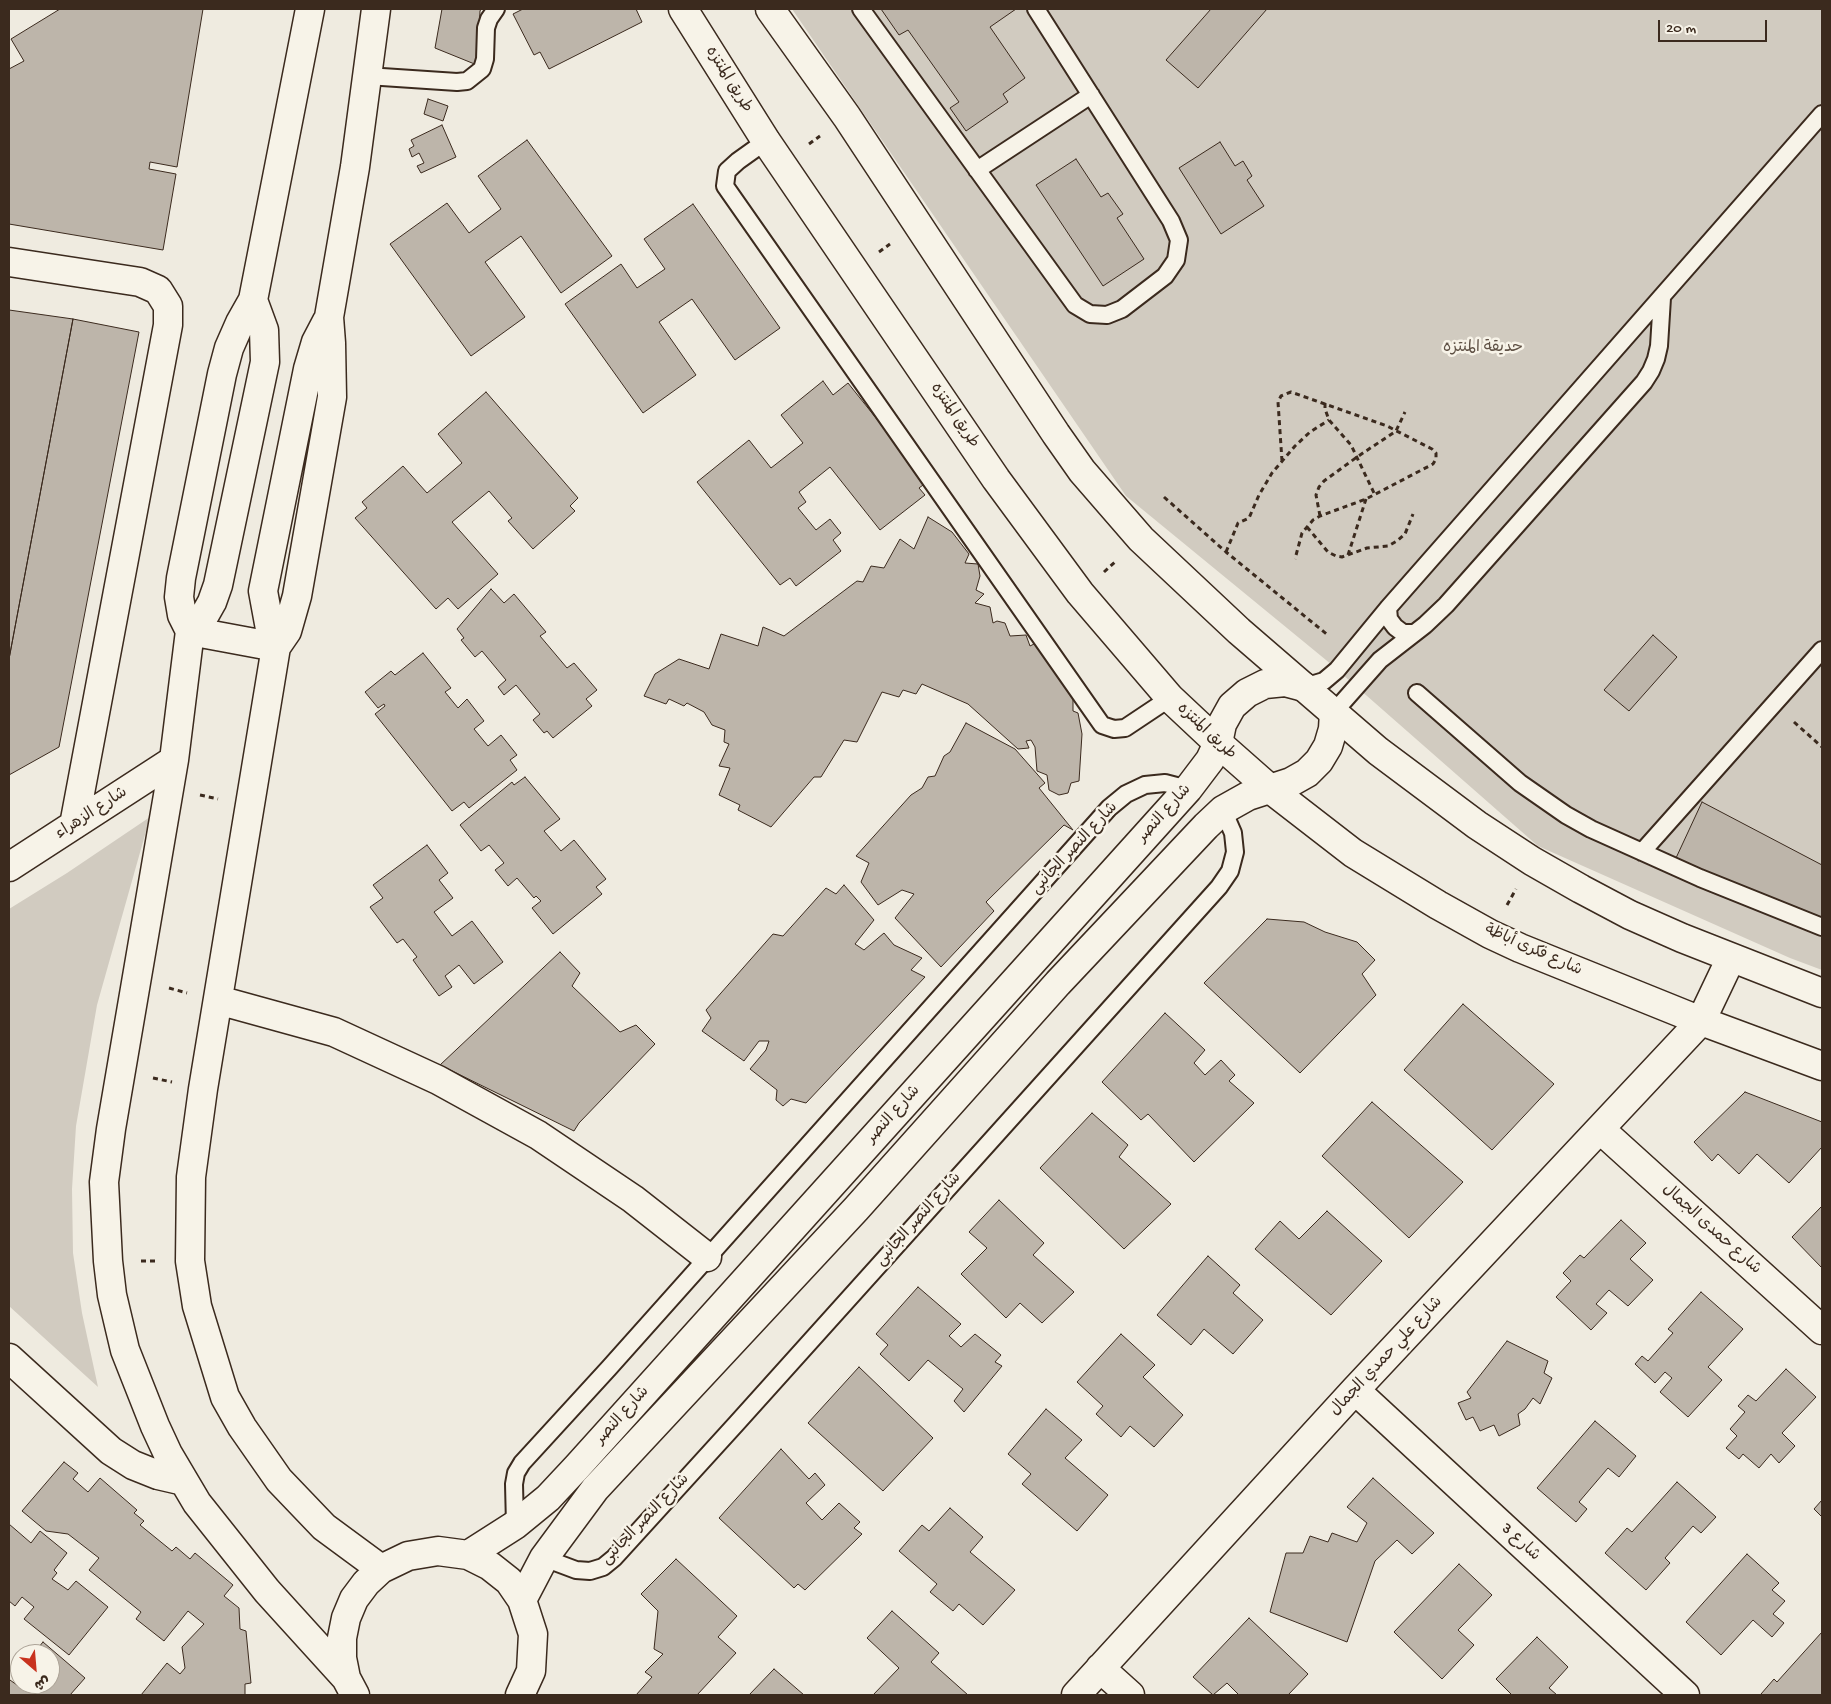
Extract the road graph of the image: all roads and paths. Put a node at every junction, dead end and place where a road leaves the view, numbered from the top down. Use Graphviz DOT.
graph roads {
  1 [pos="310,9"];
  2 [pos="376,9"];
  3 [pos="496,9"];
  4 [pos="683,9"];
  5 [pos="770,9"];
  6 [pos="861,9"];
  7 [pos="1036,9"];
  8 [pos="367,76"];
  9 [pos="1091,95"];
  10 [pos="1822,114"];
  11 [pos="847,117"];
  12 [pos="766,141"];
  13 [pos="782,163"];
  14 [pos="977,170"];
  15 [pos="918,225"];
  16 [pos="9,262"];
  17 [pos="854,269"];
  18 [pos="1662,298"];
  19 [pos="253,300"];
  20 [pos="1325,403"];
  21 [pos="1405,412"];
  22 [pos="1329,420"];
  23 [pos="1396,431"];
  24 [pos="1357,457"];
  25 [pos="1282,461"];
  26 [pos="1375,495"];
  27 [pos="1164,497"];
  28 [pos="1366,499"];
  29 [pos="1413,514"];
  30 [pos="1320,516"];
  31 [pos="1307,527"];
  32 [pos="1141,539"];
  33 [pos="1226,552"];
  34 [pos="1348,556"];
  35 [pos="1296,558"];
  36 [pos="1080,593"];
  37 [pos="1388,608"];
  38 [pos="190,631"];
  39 [pos="1414,633"];
  40 [pos="276,647"];
  41 [pos="1822,650"];
  42 [pos="1351,653"];
  43 [pos="1304,687"];
  44 [pos="1418,693"];
  45 [pos="1170,698"];
  46 [pos="1773,704"];
  47 [pos="1334,712"];
  48 [pos="1218,743"];
  49 [pos="1822,747"];
  50 [pos="174,760"];
  51 [pos="1269,788"];
  52 [pos="170,789"];
  53 [pos="1188,789"];
  54 [pos="251,806"];
  55 [pos="1223,810"];
  56 [pos="74,825"];
  57 [pos="1642,852"];
  58 [pos="1532,861"];
  59 [pos="9,867"];
  60 [pos="1822,927"];
  61 [pos="1490,934"];
  62 [pos="1731,958"];
  63 [pos="137,980"];
  64 [pos="1822,993"];
  65 [pos="218,1000"];
  66 [pos="1701,1021"];
  67 [pos="1822,1066"];
  68 [pos="121,1071"];
  69 [pos="203,1089"];
  70 [pos="1601,1130"];
  71 [pos="707,1257"];
  72 [pos="108,1261"];
  73 [pos="190,1262"];
  74 [pos="1822,1330"];
  75 [pos="9,1358"];
  76 [pos="1355,1390"];
  77 [pos="184,1481"];
  78 [pos="515,1525"];
  79 [pos="468,1556"];
  80 [pos="544,1558"];
  81 [pos="381,1570"];
  82 [pos="522,1600"];
  83 [pos="1100,1668"];
  84 [pos="351,1687"];
  85 [pos="520,1695"];
  86 [pos="1076,1695"];
  87 [pos="1130,1695"];
  88 [pos="1685,1695"];
  1 -- 19 [label="street"];
  2 -- 8 [label="street"];
  3 -- 8 [label="lane"];
  4 -- 12 [label="street, طريق المنتزه"];
  5 -- 11 [label="street"];
  6 -- 14 [label="lane"];
  7 -- 9 [label="lane"];
  8 -- 40 [label="street"];
  9 -- 14 [label="lane"];
  9 -- 14 [label="lane"];
  10 -- 18 [label="lane"];
  11 -- 13 [label="path"];
  11 -- 15 [label="street"];
  12 -- 13 [label="street, طريق المنتزه"];
  12 -- 45 [label="lane"];
  13 -- 17 [label="street, طريق المنتزه"];
  15 -- 17 [label="path"];
  15 -- 32 [label="street"];
  16 -- 56 [label="street"];
  17 -- 36 [label="street, طريق المنتزه"];
  18 -- 37 [label="lane"];
  18 -- 39 [label="lane"];
  19 -- 38 [label="street"];
  19 -- 38 [label="street"];
  20 -- 22 [label="path"];
  20 -- 23 [label="path"];
  20 -- 25 [label="path"];
  21 -- 23 [label="path"];
  22 -- 24 [label="path"];
  22 -- 25 [label="path"];
  23 -- 24 [label="path"];
  23 -- 26 [label="path"];
  24 -- 26 [label="path"];
  24 -- 30 [label="path"];
  25 -- 33 [label="path"];
  26 -- 28 [label="path"];
  27 -- 33 [label="path"];
  28 -- 30 [label="path"];
  28 -- 34 [label="path"];
  29 -- 34 [label="path"];
  30 -- 31 [label="path"];
  31 -- 34 [label="path"];
  31 -- 35 [label="path"];
  32 -- 36 [label="path"];
  32 -- 43 [label="street"];
  33 -- 42 [label="path"];
  36 -- 45 [label="street, طريق المنتزه"];
  37 -- 39 [label="lane"];
  37 -- 42 [label="lane"];
  38 -- 40 [label="street"];
  38 -- 50 [label="street"];
  39 -- 47 [label="lane"];
  40 -- 54 [label="street"];
  41 -- 46 [label="lane"];
  42 -- 43 [label="lane"];
  43 -- 47 [label="street"];
  43 -- 48 [label="street, شارع النصر"];
  44 -- 57 [label="lane"];
  45 -- 48 [label="street, طريق المنتزه"];
  46 -- 49 [label="path"];
  46 -- 57 [label="lane"];
  47 -- 51 [label="street, شارع النصر"];
  47 -- 58 [label="street"];
  48 -- 51 [label="street, طريق المنتزه"];
  48 -- 53 [label="street, شارع النصر"];
  50 -- 52 [label="street"];
  50 -- 56 [label="street, شارع الزهراء"];
  51 -- 55 [label="street, شارع النصر"];
  51 -- 61 [label="street, شارع فكرى أباظة"];
  52 -- 54 [label="path"];
  52 -- 63 [label="street"];
  53 -- 71 [label="lane, شارع النصر الجانبى"];
  53 -- 78 [label="street, شارع النصر"];
  54 -- 65 [label="street"];
  55 -- 80 [label="street, شارع النصر"];
  55 -- 80 [label="lane, شارع النصر الجانبى"];
  56 -- 59 [label="street, شارع الزهراء"];
  57 -- 60 [label="lane"];
  58 -- 61 [label="path"];
  58 -- 62 [label="street"];
  61 -- 66 [label="street, شارع فكرى أباظة"];
  62 -- 64 [label="street"];
  62 -- 66 [label="street, شارع علي حمدي الجمال"];
  63 -- 65 [label="path"];
  63 -- 68 [label="street"];
  65 -- 69 [label="street"];
  65 -- 71 [label="street"];
  66 -- 67 [label="street, شارع فكرى أباظة"];
  66 -- 70 [label="street, شارع علي حمدي الجمال"];
  68 -- 69 [label="path"];
  68 -- 72 [label="street"];
  69 -- 73 [label="street"];
  70 -- 74 [label="street, شارع حمدى الجمال"];
  70 -- 76 [label="street, شارع علي حمدي الجمال"];
  71 -- 78 [label="lane, شارع النصر الجانبى"];
  72 -- 73 [label="path"];
  72 -- 77 [label="street"];
  73 -- 81 [label="street"];
  75 -- 77 [label="street"];
  76 -- 83 [label="street, شارع علي حمدي الجمال"];
  76 -- 88 [label="street, شارع 3"];
  77 -- 84 [label="street"];
  78 -- 79 [label="street, شارع النصر"];
  79 -- 81 [label="street"];
  79 -- 82 [label="street"];
  80 -- 82 [label="street, شارع النصر"];
  81 -- 84 [label="street"];
  82 -- 85 [label="street"];
  83 -- 86 [label="street, شارع علي حمدي الجمال"];
  83 -- 87 [label="street"];
}
